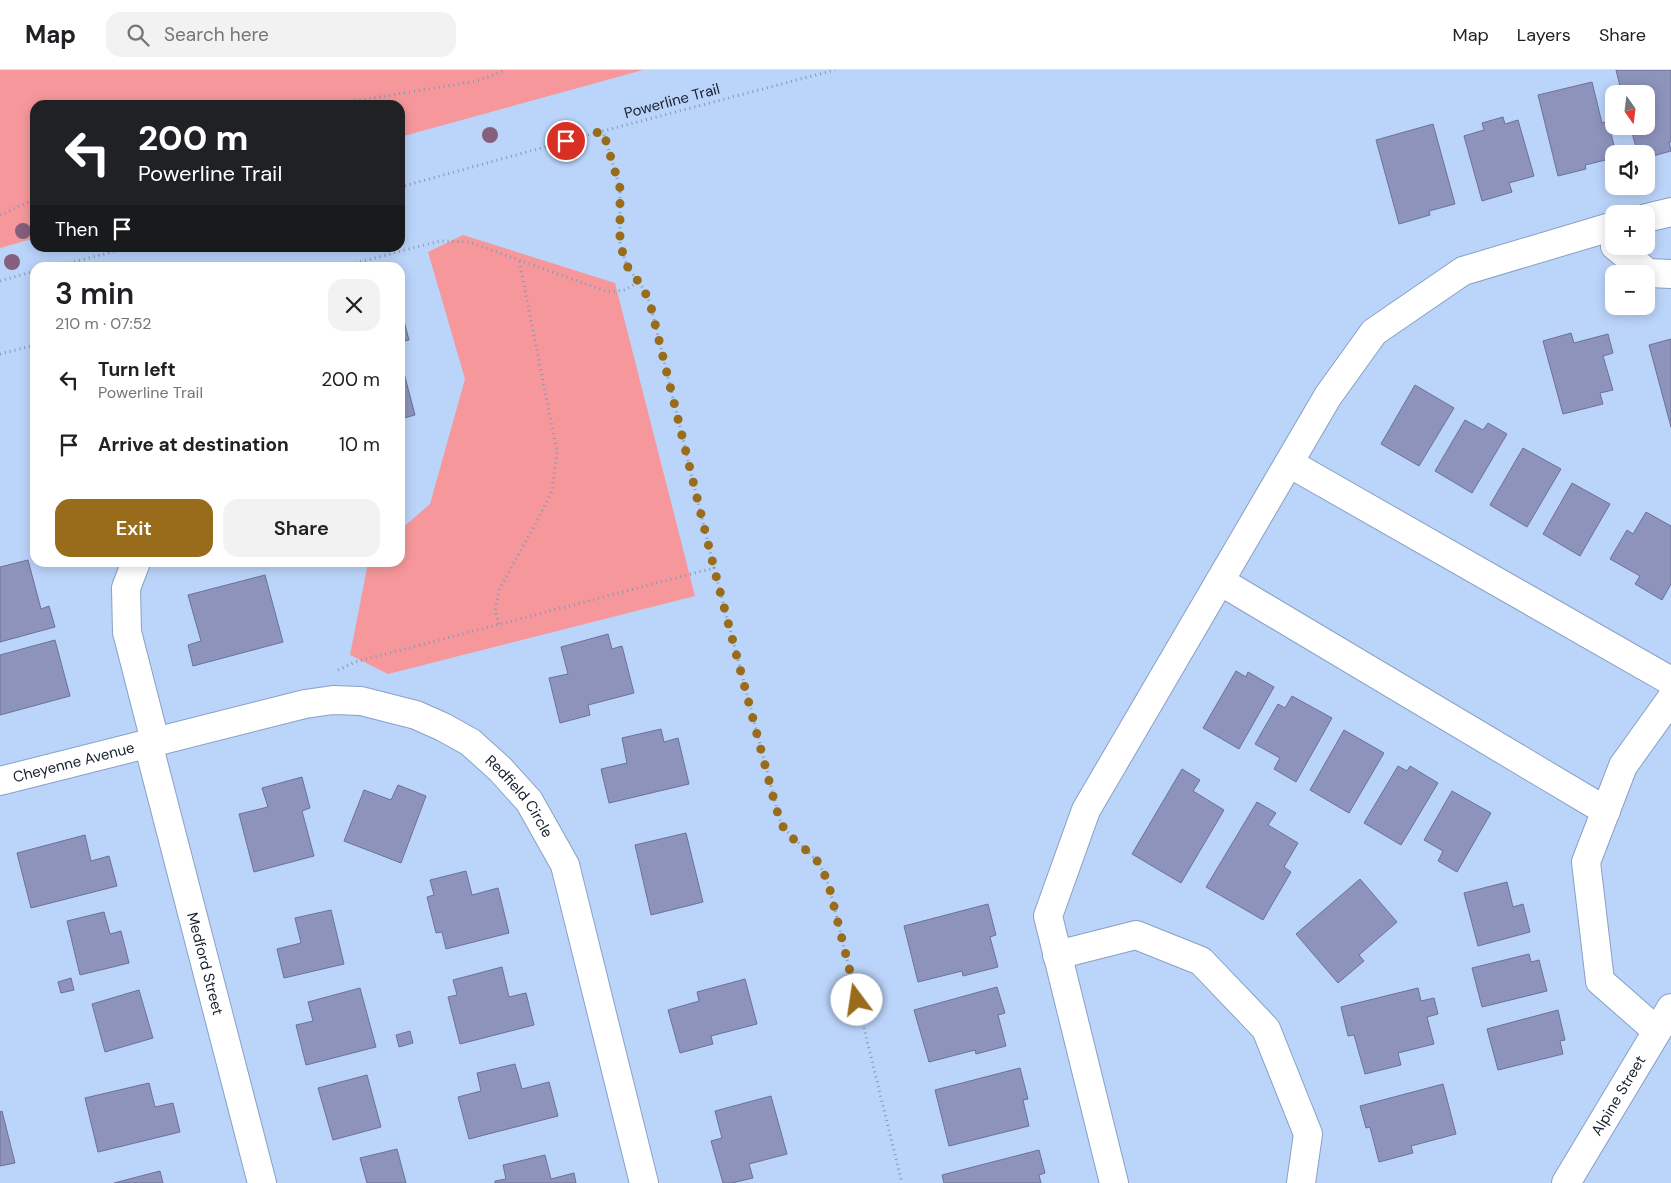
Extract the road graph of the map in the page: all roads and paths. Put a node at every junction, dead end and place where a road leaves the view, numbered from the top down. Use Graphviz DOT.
graph roads {
  1 [pos="506,70"];
  2 [pos="835,70"];
  3 [pos="361,100"];
  4 [pos="603,131"];
  5 [pos="405,186"];
  6 [pos="30,201"];
  7 [pos="1671,212"];
  8 [pos="0,215"];
  9 [pos="1655,216"];
  10 [pos="1605,238"];
  11 [pos="405,250"];
  12 [pos="112,252"];
  13 [pos="398,252"];
  14 [pos="1628,255"];
  15 [pos="519,260"];
  16 [pos="73,262"];
  17 [pos="359,262"];
  18 [pos="30,273"];
  19 [pos="1671,274"];
  20 [pos="0,280"];
  21 [pos="638,282"];
  22 [pos="30,346"];
  23 [pos="0,354"];
  24 [pos="1289,463"];
  25 [pos="134,567"];
  26 [pos="714,568"];
  27 [pos="1220,581"];
  28 [pos="499,624"];
  29 [pos="1671,682"];
  30 [pos="1671,699"];
  31 [pos="305,704"];
  32 [pos="151,742"];
  33 [pos="0,781"];
  34 [pos="1606,811"];
  35 [pos="1057,955"];
  36 [pos="1667,1015"];
  37 [pos="262,1183"];
  38 [pos="644,1183"];
  39 [pos="902,1183"];
  40 [pos="1114,1183"];
  41 [pos="1301,1183"];
  42 [pos="1566,1183"];
  1 -- 3 [label="path"];
  2 -- 4 [label="path, Powerline Trail"];
  4 -- 5 [label="path, Powerline Trail"];
  4 -- 21 [label="path"];
  6 -- 8 [label="path"];
  7 -- 9 [label="street"];
  10 -- 24 [label="street"];
  11 -- 15 [label="path"];
  12 -- 16 [label="path"];
  13 -- 17 [label="path"];
  14 -- 19 [label="street"];
  15 -- 21 [label="path"];
  15 -- 28 [label="path"];
  18 -- 20 [label="path"];
  21 -- 26 [label="path"];
  22 -- 23 [label="path"];
  24 -- 27 [label="street"];
  24 -- 29 [label="street"];
  25 -- 32 [label="street, Medford Street"];
  26 -- 28 [label="path"];
  26 -- 39 [label="path"];
  27 -- 34 [label="street"];
  27 -- 35 [label="street"];
  28 -- 31 [label="path"];
  30 -- 34 [label="street"];
  31 -- 32 [label="street, Redfield Circle"];
  31 -- 38 [label="street, Redfield Circle"];
  32 -- 33 [label="street, Cheyenne Avenue"];
  32 -- 37 [label="street, Medford Street"];
  34 -- 36 [label="street"];
  35 -- 40 [label="street"];
  35 -- 41 [label="street"];
  36 -- 42 [label="street, Alpine Street"];
}
